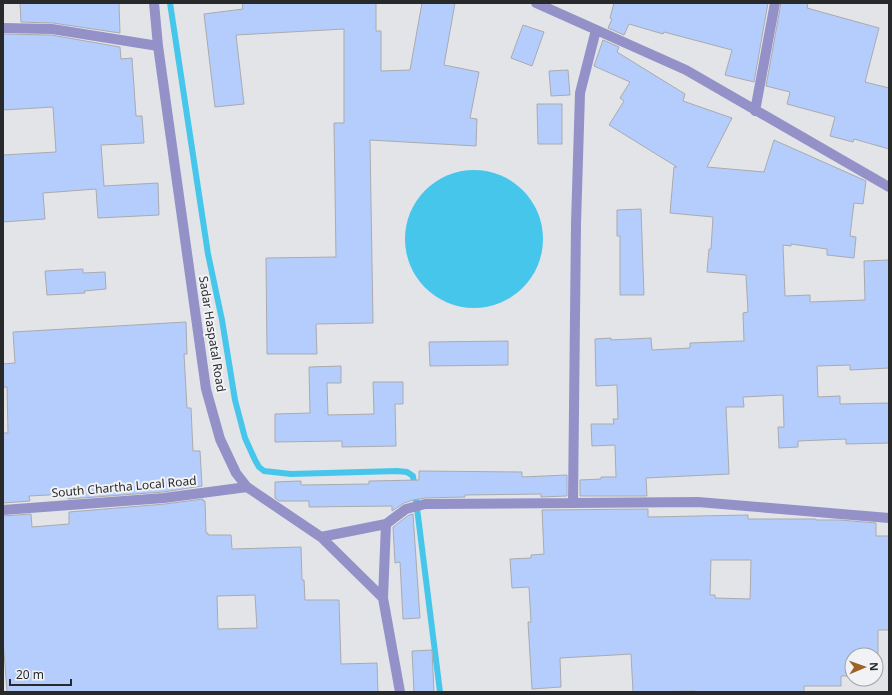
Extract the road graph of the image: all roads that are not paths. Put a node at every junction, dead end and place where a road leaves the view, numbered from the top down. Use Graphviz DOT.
graph roads {
  1 [pos="154,3"];
  2 [pos="536,3"];
  3 [pos="775,3"];
  4 [pos="3,28"];
  5 [pos="596,30"];
  6 [pos="158,46"];
  7 [pos="755,111"];
  8 [pos="889,187"];
  9 [pos="247,487"];
  10 [pos="573,503"];
  11 [pos="3,510"];
  12 [pos="889,518"];
  13 [pos="386,524"];
  14 [pos="321,537"];
  15 [pos="383,598"];
  16 [pos="400,692"];
  1 -- 6 [label="street, Sadar Haspatal Road"];
  2 -- 5 [label="street"];
  3 -- 7 [label="street"];
  4 -- 6 [label="street"];
  5 -- 7 [label="street"];
  5 -- 10 [label="street"];
  6 -- 9 [label="street, Sadar Haspatal Road"];
  7 -- 8 [label="street"];
  9 -- 11 [label="street, South Chartha Local Road"];
  9 -- 14 [label="street, Sadar Haspatal Road"];
  10 -- 12 [label="street"];
  10 -- 13 [label="street"];
  13 -- 14 [label="street"];
  13 -- 15 [label="street"];
  14 -- 15 [label="street, Sadar Haspatal Road"];
  15 -- 16 [label="street"];
}
